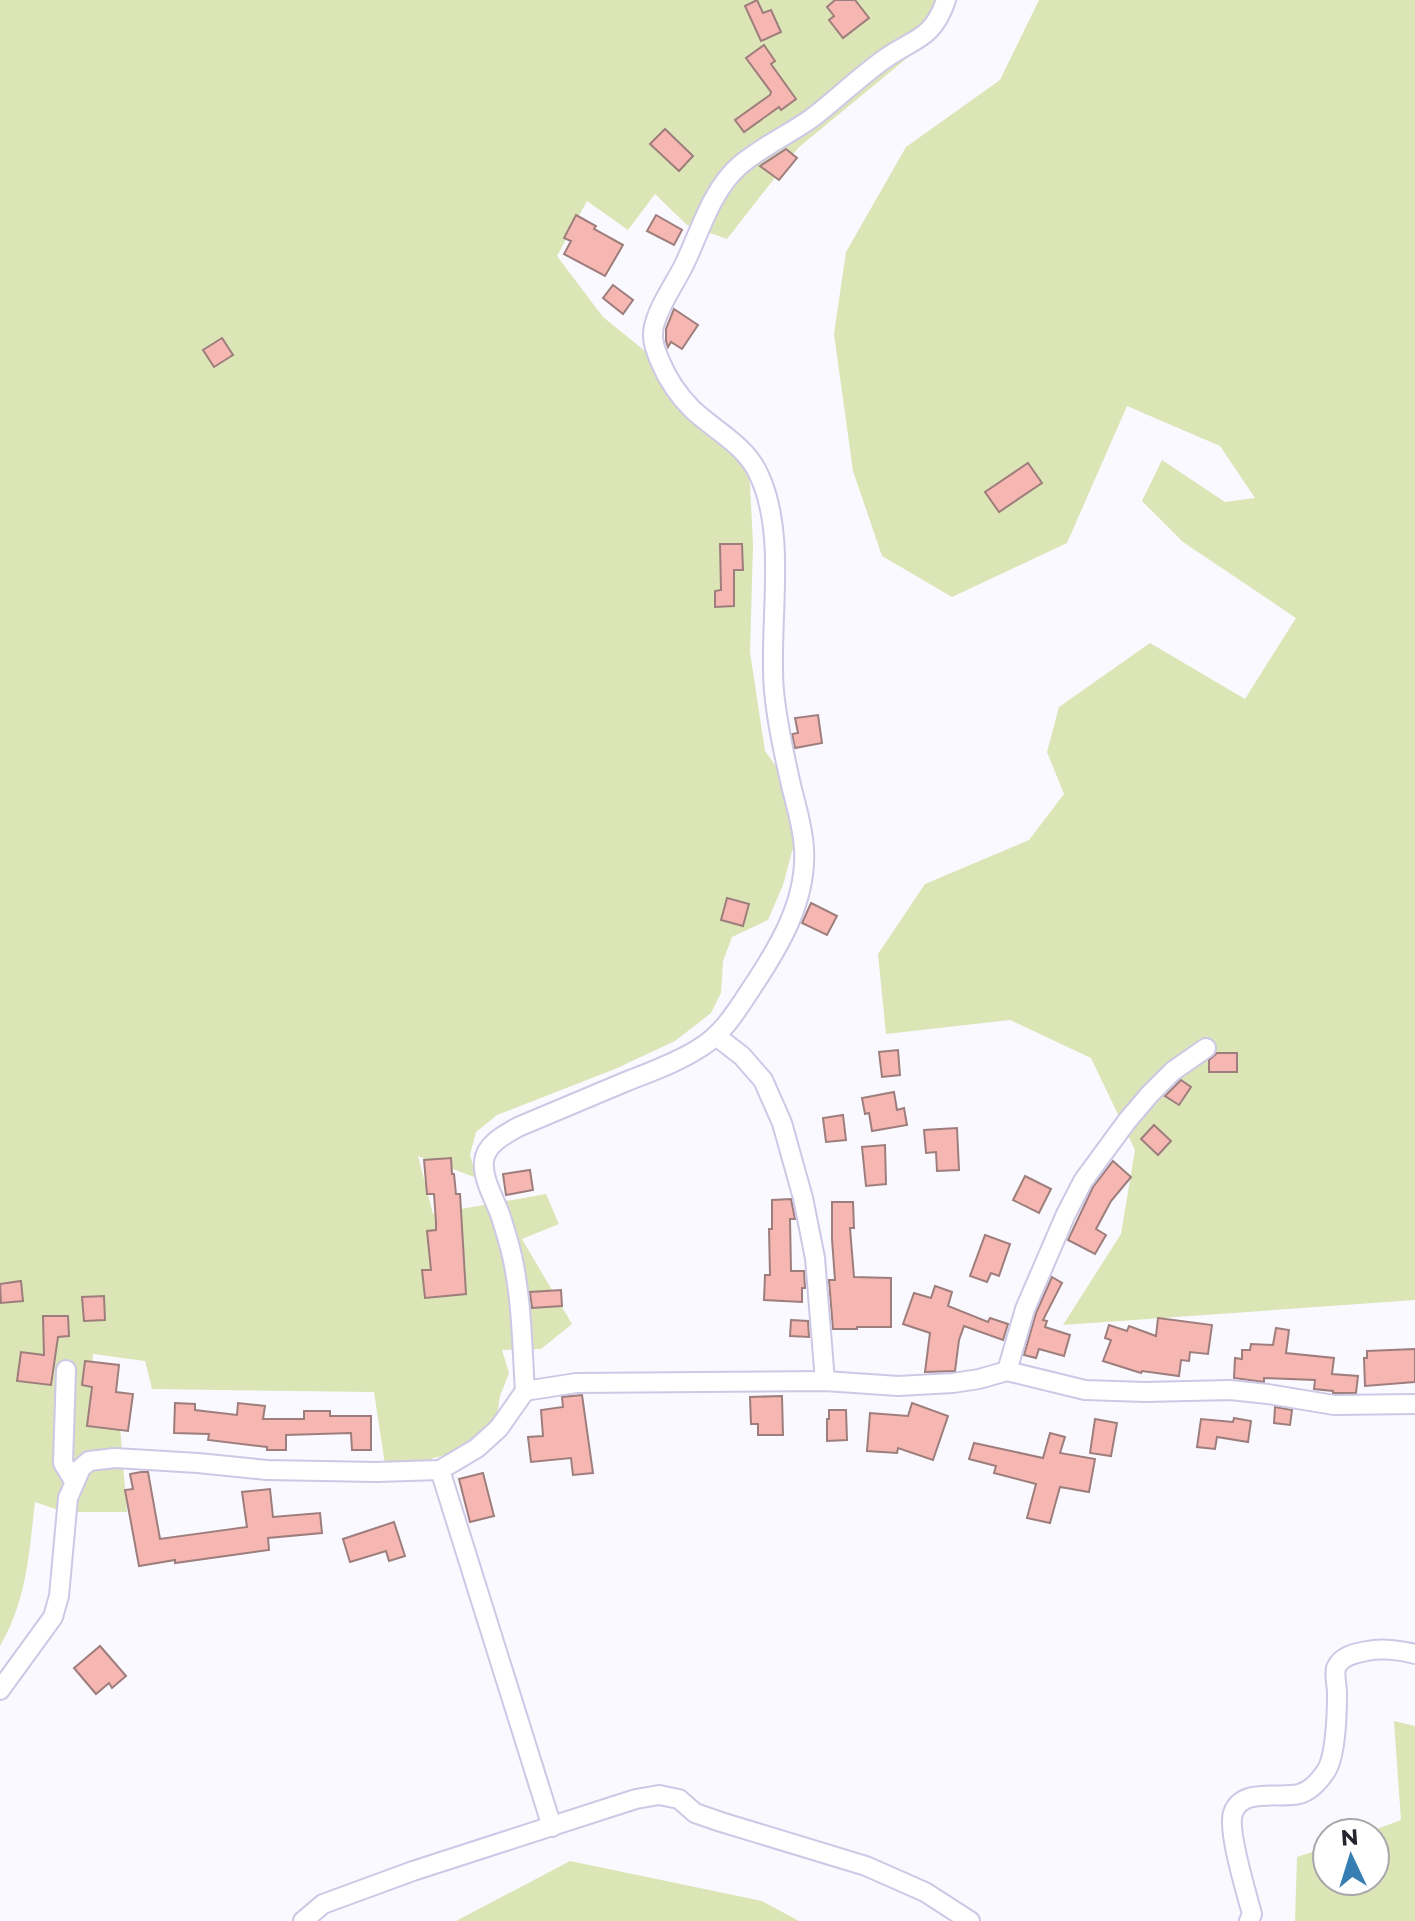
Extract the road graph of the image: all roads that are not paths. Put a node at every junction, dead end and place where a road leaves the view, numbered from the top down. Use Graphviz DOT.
graph roads {
  1 [pos="946,0"];
  2 [pos="716,1036"];
  3 [pos="1206,1048"];
  4 [pos="66,1370"];
  5 [pos="1007,1371"];
  6 [pos="825,1381"];
  7 [pos="525,1391"];
  8 [pos="1415,1404"];
  9 [pos="440,1470"];
  10 [pos="74,1481"];
  11 [pos="1415,1654"];
  12 [pos="0,1690"];
  13 [pos="552,1827"];
  14 [pos="303,1921"];
  15 [pos="970,1921"];
  16 [pos="1249,1921"];
  1 -- 2 [label="street"];
  2 -- 6 [label="street"];
  2 -- 7 [label="street"];
  3 -- 5 [label="street"];
  4 -- 10 [label="street"];
  5 -- 6 [label="street"];
  5 -- 8 [label="street"];
  6 -- 7 [label="street"];
  7 -- 9 [label="street"];
  9 -- 10 [label="street"];
  9 -- 13 [label="street"];
  10 -- 12 [label="street"];
  11 -- 16 [label="street"];
  13 -- 14 [label="street"];
  13 -- 15 [label="street"];
}
